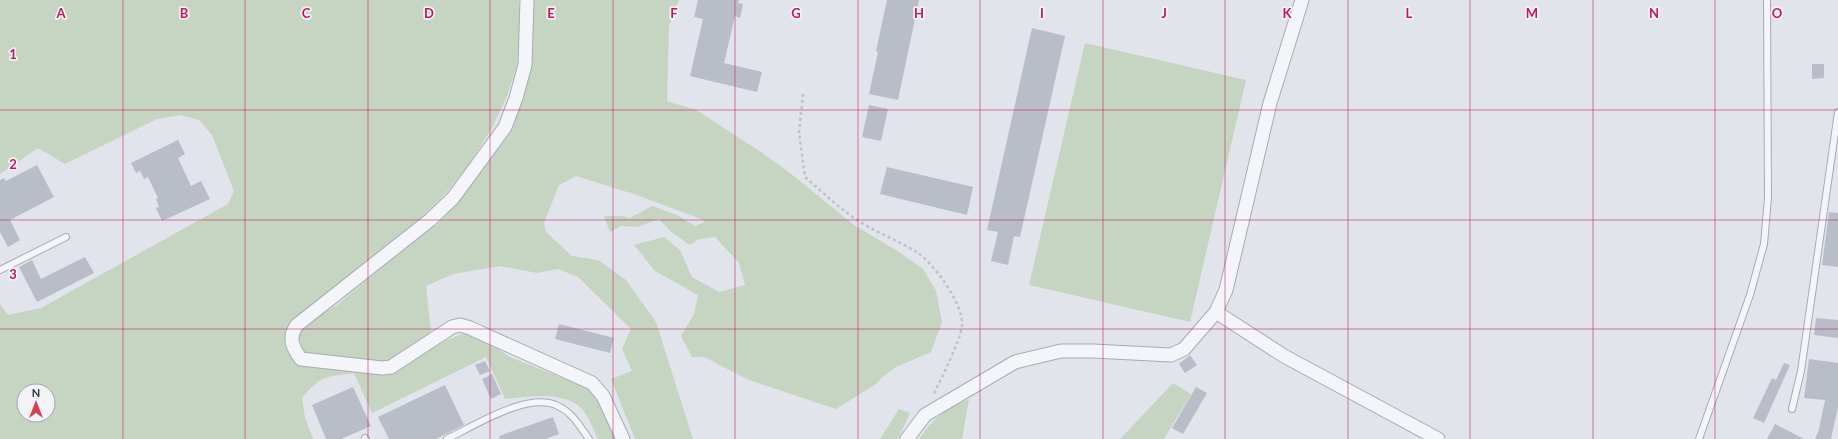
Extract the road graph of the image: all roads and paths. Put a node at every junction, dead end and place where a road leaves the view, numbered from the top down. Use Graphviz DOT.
graph roads {
  1 [pos="527,0"];
  2 [pos="1302,0"];
  3 [pos="1767,0"];
  4 [pos="803,94"];
  5 [pos="1838,112"];
  6 [pos="66,236"];
  7 [pos="0,270"];
  8 [pos="1216,312"];
  9 [pos="1792,409"];
  10 [pos="924,415"];
  11 [pos="447,439"];
  12 [pos="589,439"];
  13 [pos="623,439"];
  14 [pos="907,439"];
  15 [pos="1438,439"];
  16 [pos="1699,439"];
  1 -- 13 [label="street"];
  2 -- 8 [label="street"];
  3 -- 16 [label="lane"];
  4 -- 10 [label="path"];
  5 -- 9 [label="lane"];
  6 -- 7 [label="lane"];
  8 -- 10 [label="street"];
  8 -- 15 [label="street"];
  10 -- 14 [label="street"];
  11 -- 12 [label="lane"];
}
